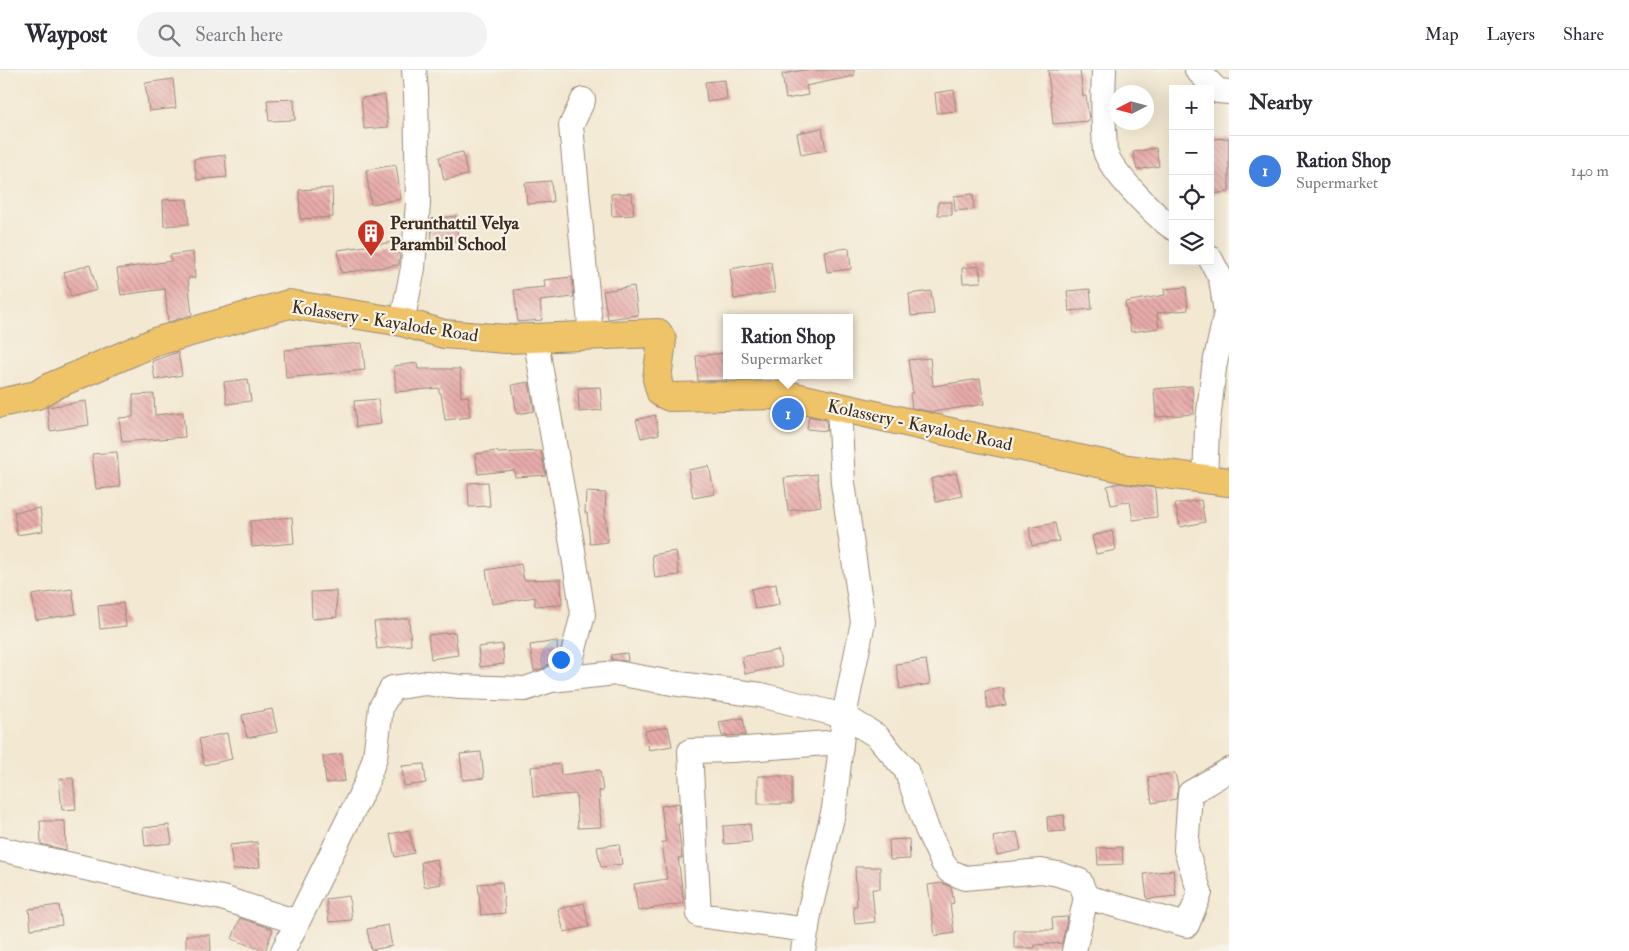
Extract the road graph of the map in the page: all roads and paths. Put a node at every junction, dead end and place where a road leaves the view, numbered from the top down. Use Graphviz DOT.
graph roads {
  1 [pos="414,70"];
  2 [pos="1104,70"];
  3 [pos="1197,70"];
  4 [pos="1229,92"];
  5 [pos="583,100"];
  6 [pos="1169,226"];
  7 [pos="1214,265"];
  8 [pos="1227,313"];
  9 [pos="402,322"];
  10 [pos="590,335"];
  11 [pos="534,338"];
  12 [pos="0,403"];
  13 [pos="839,407"];
  14 [pos="1217,480"];
  15 [pos="551,680"];
  16 [pos="844,716"];
  17 [pos="841,742"];
  18 [pos="1229,770"];
  19 [pos="0,849"];
  20 [pos="1086,897"];
  21 [pos="297,922"];
  22 [pos="805,941"];
  23 [pos="283,951"];
  24 [pos="1074,951"];
  1 -- 9 [label="street"];
  2 -- 6 [label="street"];
  3 -- 4 [label="street"];
  5 -- 10 [label="street"];
  7 -- 8 [label="street"];
  8 -- 14 [label="street"];
  9 -- 11 [label="main road, Kolassery - Kayalode Road"];
  9 -- 12 [label="main road, Kolassery - Kayalode Road"];
  10 -- 11 [label="main road, Kolassery - Kayalode Road"];
  10 -- 13 [label="main road, Kolassery - Kayalode Road"];
  11 -- 15 [label="street"];
  13 -- 14 [label="main road, Kolassery - Kayalode Road"];
  13 -- 16 [label="street"];
  15 -- 16 [label="street"];
  15 -- 21 [label="street"];
  16 -- 17 [label="street"];
  16 -- 20 [label="street"];
  17 -- 22 [label="street"];
  17 -- 22 [label="street"];
  18 -- 20 [label="street"];
  19 -- 21 [label="street"];
  20 -- 24 [label="street"];
  21 -- 23 [label="street"];
}
